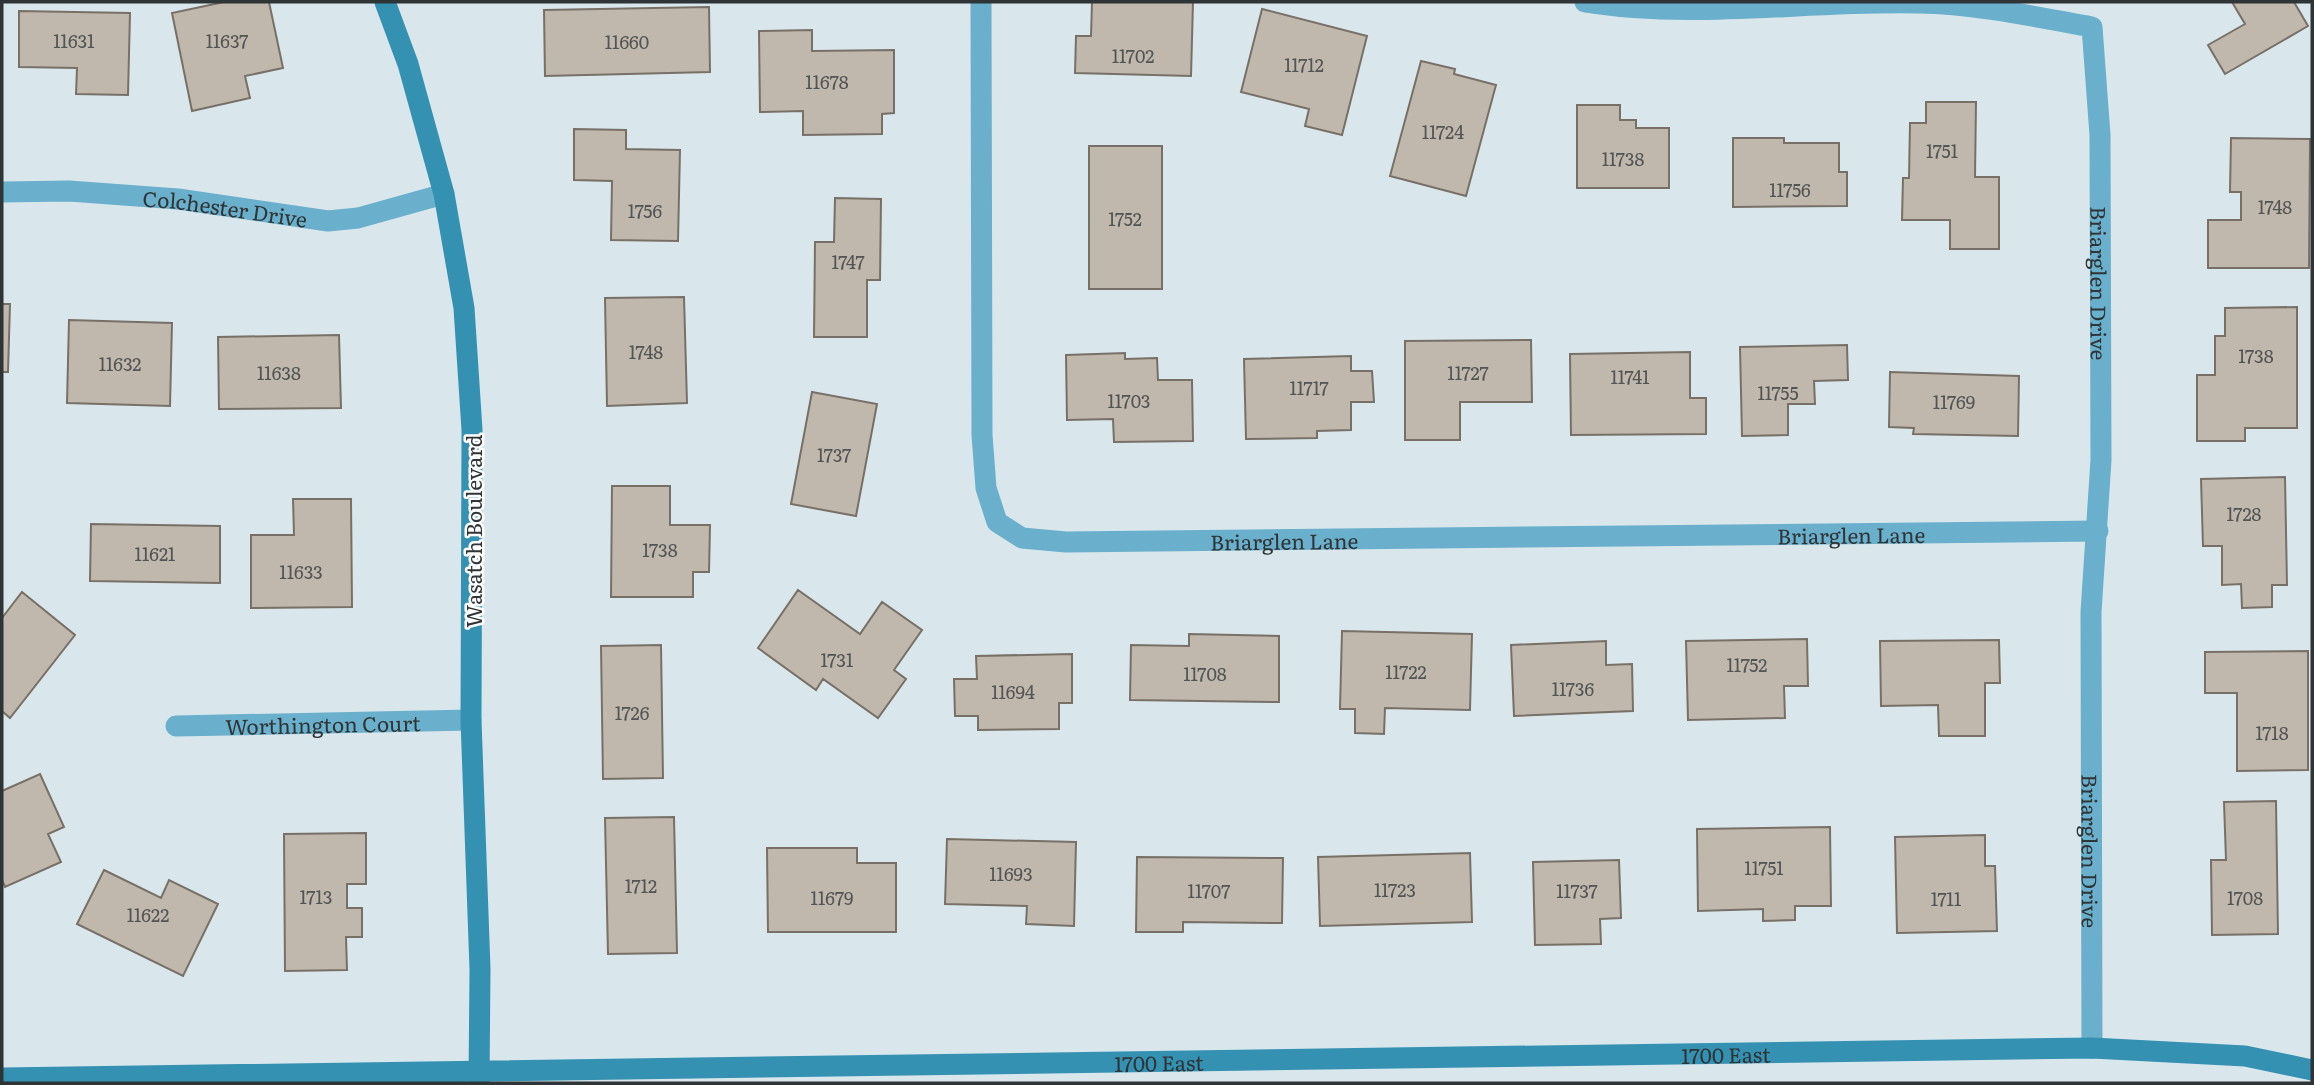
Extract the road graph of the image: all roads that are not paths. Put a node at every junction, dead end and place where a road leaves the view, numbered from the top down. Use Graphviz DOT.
graph roads {
  1 [pos="385,2"];
  2 [pos="981,2"];
  3 [pos="1585,2"];
  4 [pos="2,191"];
  5 [pos="444,194"];
  6 [pos="2098,531"];
  7 [pos="471,720"];
  8 [pos="176,726"];
  9 [pos="2092,1048"];
  10 [pos="2312,1070"];
  11 [pos="480,1077"];
  12 [pos="2,1078"];
  1 -- 5 [label="main road, Wasatch Boulevard"];
  2 -- 6 [label="street, Briarglen Lane"];
  3 -- 6 [label="street, Briarglen Drive"];
  4 -- 5 [label="street, Colchester Drive"];
  5 -- 7 [label="main road, Wasatch Boulevard"];
  6 -- 9 [label="street, Briarglen Drive"];
  7 -- 8 [label="street, Worthington Court"];
  7 -- 11 [label="main road, Wasatch Boulevard"];
  9 -- 10 [label="main road, 1700 East"];
  9 -- 11 [label="main road, 1700 East"];
  11 -- 12 [label="main road, 1700 East"];
}
